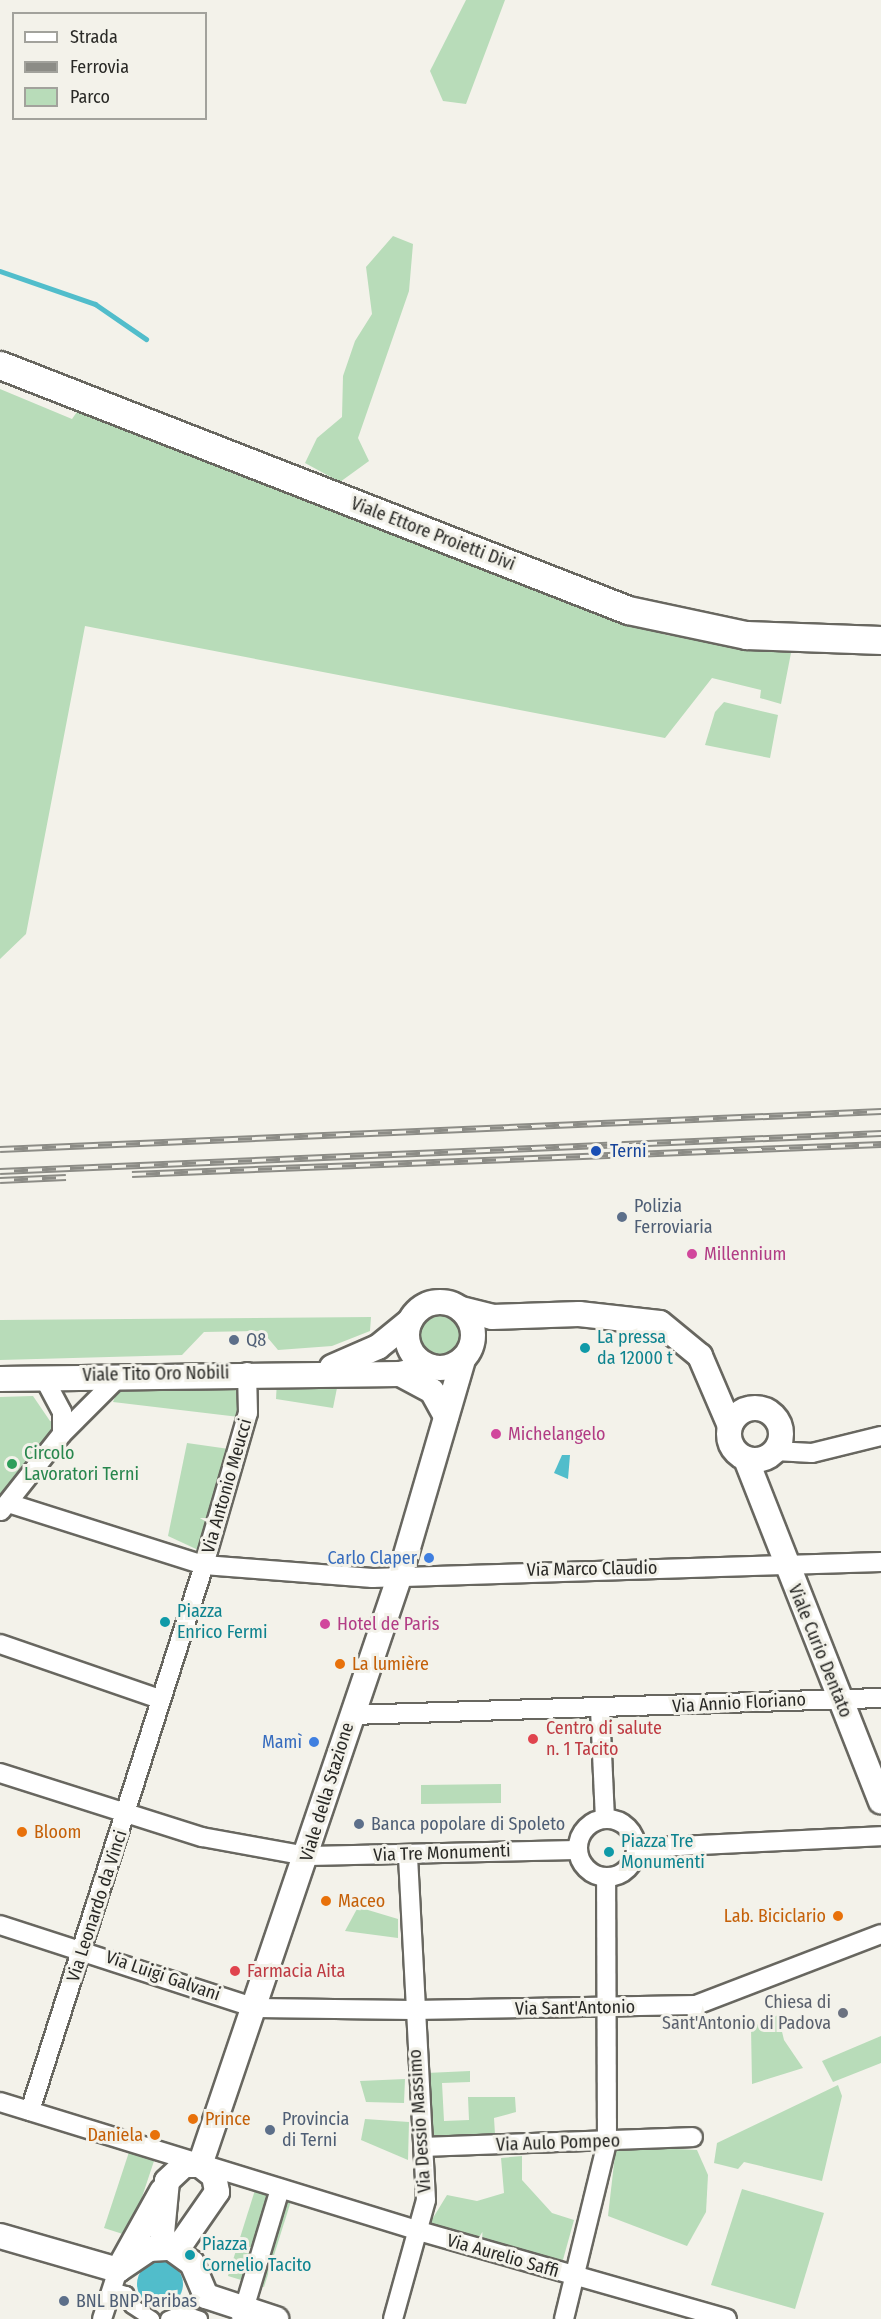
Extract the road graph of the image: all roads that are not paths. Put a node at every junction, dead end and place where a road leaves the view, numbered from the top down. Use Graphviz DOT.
graph roads {
  1 [pos="0,365"];
  2 [pos="881,640"];
  3 [pos="460,1309"];
  4 [pos="528,1318"];
  5 [pos="410,1321"];
  6 [pos="467,1353"];
  7 [pos="430,1367"];
  8 [pos="312,1371"];
  9 [pos="247,1372"];
  10 [pos="400,1374"];
  11 [pos="121,1375"];
  12 [pos="43,1377"];
  13 [pos="0,1379"];
  14 [pos="709,1379"];
  15 [pos="753,1408"];
  16 [pos="446,1416"];
  17 [pos="730,1426"];
  18 [pos="62,1434"];
  19 [pos="881,1436"];
  20 [pos="762,1456"];
  21 [pos="4,1508"];
  22 [pos="881,1562"];
  23 [pos="204,1565"];
  24 [pos="785,1565"];
  25 [pos="400,1575"];
  26 [pos="0,1644"];
  27 [pos="839,1698"];
  28 [pos="881,1698"];
  29 [pos="160,1699"];
  30 [pos="600,1709"];
  31 [pos="351,1715"];
  32 [pos="0,1773"];
  33 [pos="881,1801"];
  34 [pos="127,1812"];
  35 [pos="605,1819"];
  36 [pos="881,1836"];
  37 [pos="637,1848"];
  38 [pos="578,1850"];
  39 [pos="408,1855"];
  40 [pos="307,1856"];
  41 [pos="606,1878"];
  42 [pos="0,1925"];
  43 [pos="881,1934"];
  44 [pos="84,1950"];
  45 [pos="256,2008"];
  46 [pos="607,2008"];
  47 [pos="413,2010"];
  48 [pos="0,2102"];
  49 [pos="30,2111"];
  50 [pos="693,2137"];
  51 [pos="607,2143"];
  52 [pos="424,2147"];
  53 [pos="200,2165"];
  54 [pos="167,2181"];
  55 [pos="280,2189"];
  56 [pos="419,2231"];
  57 [pos="0,2236"];
  58 [pos="172,2249"];
  59 [pos="576,2277"];
  60 [pos="115,2280"];
  61 [pos="242,2314"];
  62 [pos="102,2319"];
  63 [pos="152,2319"];
  64 [pos="168,2319"];
  65 [pos="200,2319"];
  66 [pos="276,2319"];
  67 [pos="393,2319"];
  68 [pos="564,2319"];
  69 [pos="727,2319"];
  1 -- 2 [label="main road, Viale Ettore Proietti Divi"];
  3 -- 4 [label="street"];
  3 -- 5 [label="street"];
  3 -- 6 [label="street"];
  4 -- 6 [label="street"];
  4 -- 14 [label="street, Viale Curio Dentato"];
  5 -- 7 [label="street"];
  5 -- 8 [label="street, Viale Tito Oro Nobili"];
  6 -- 7 [label="street"];
  6 -- 16 [label="street, Viale della Stazione"];
  7 -- 10 [label="street, Viale Tito Oro Nobili"];
  8 -- 9 [label="street, Viale Tito Oro Nobili"];
  8 -- 10 [label="street, Viale Tito Oro Nobili"];
  9 -- 11 [label="street, Viale Tito Oro Nobili"];
  9 -- 23 [label="street, Via Antonio Meucci"];
  10 -- 16 [label="street"];
  11 -- 12 [label="street, Viale Tito Oro Nobili"];
  11 -- 18 [label="street"];
  12 -- 13 [label="street, Viale Tito Oro Nobili"];
  12 -- 18 [label="street"];
  14 -- 15 [label="street, Viale Curio Dentato"];
  14 -- 17 [label="street, Viale Curio Dentato"];
  15 -- 17 [label="street"];
  15 -- 20 [label="street, Viale Curio Dentato"];
  16 -- 25 [label="street, Viale della Stazione"];
  17 -- 20 [label="street, Viale Curio Dentato"];
  18 -- 21 [label="street"];
  19 -- 20 [label="street"];
  20 -- 24 [label="street, Viale Curio Dentato"];
  21 -- 23 [label="street"];
  22 -- 24 [label="street, Via Marco Claudio"];
  23 -- 25 [label="street, Via Marco Claudio"];
  23 -- 29 [label="street"];
  24 -- 25 [label="street, Via Marco Claudio"];
  24 -- 27 [label="street, Viale Curio Dentato"];
  25 -- 31 [label="street, Viale della Stazione"];
  26 -- 29 [label="street"];
  27 -- 28 [label="street, Via Annio Floriano"];
  27 -- 30 [label="street, Via Annio Floriano"];
  27 -- 33 [label="street, Viale Curio Dentato"];
  29 -- 34 [label="street, Via Leonardo da Vinci"];
  30 -- 31 [label="street, Via Annio Floriano"];
  30 -- 35 [label="street"];
  31 -- 40 [label="street, Viale della Stazione"];
  32 -- 34 [label="street, Via Tre Monumenti"];
  34 -- 40 [label="street, Via Tre Monumenti"];
  34 -- 44 [label="street, Via Leonardo da Vinci"];
  35 -- 37 [label="street"];
  35 -- 38 [label="street"];
  36 -- 37 [label="street"];
  37 -- 41 [label="street"];
  38 -- 39 [label="street, Via Tre Monumenti"];
  38 -- 41 [label="street"];
  39 -- 40 [label="street, Via Tre Monumenti"];
  39 -- 47 [label="street, Via Dessio Massimo"];
  40 -- 45 [label="street, Viale della Stazione"];
  41 -- 46 [label="street"];
  42 -- 44 [label="street, Via Luigi Galvani"];
  43 -- 46 [label="street, Via Sant'Antonio"];
  44 -- 45 [label="street, Via Luigi Galvani"];
  44 -- 49 [label="street, Via Leonardo da Vinci"];
  45 -- 47 [label="street, Via Sant'Antonio"];
  45 -- 53 [label="street, Viale della Stazione"];
  46 -- 47 [label="street, Via Sant'Antonio"];
  46 -- 51 [label="street"];
  47 -- 52 [label="street, Via Dessio Massimo"];
  48 -- 49 [label="street"];
  49 -- 53 [label="street"];
  50 -- 51 [label="street, Via Aulo Pompeo"];
  51 -- 52 [label="street, Via Aulo Pompeo"];
  51 -- 59 [label="street"];
  52 -- 56 [label="street, Via Dessio Massimo"];
  53 -- 54 [label="street"];
  53 -- 55 [label="street"];
  53 -- 58 [label="street"];
  54 -- 58 [label="street"];
  54 -- 60 [label="street"];
  55 -- 56 [label="street, Via Aurelio Saffi"];
  55 -- 61 [label="street"];
  56 -- 59 [label="street, Via Aurelio Saffi"];
  56 -- 67 [label="street, Via Dessio Massimo"];
  57 -- 60 [label="street"];
  58 -- 60 [label="street"];
  58 -- 61 [label="street"];
  59 -- 68 [label="street"];
  59 -- 69 [label="street, Via Aurelio Saffi"];
  60 -- 62 [label="street"];
  60 -- 63 [label="street"];
  61 -- 66 [label="street"];
  64 -- 65 [label="street"];
}
